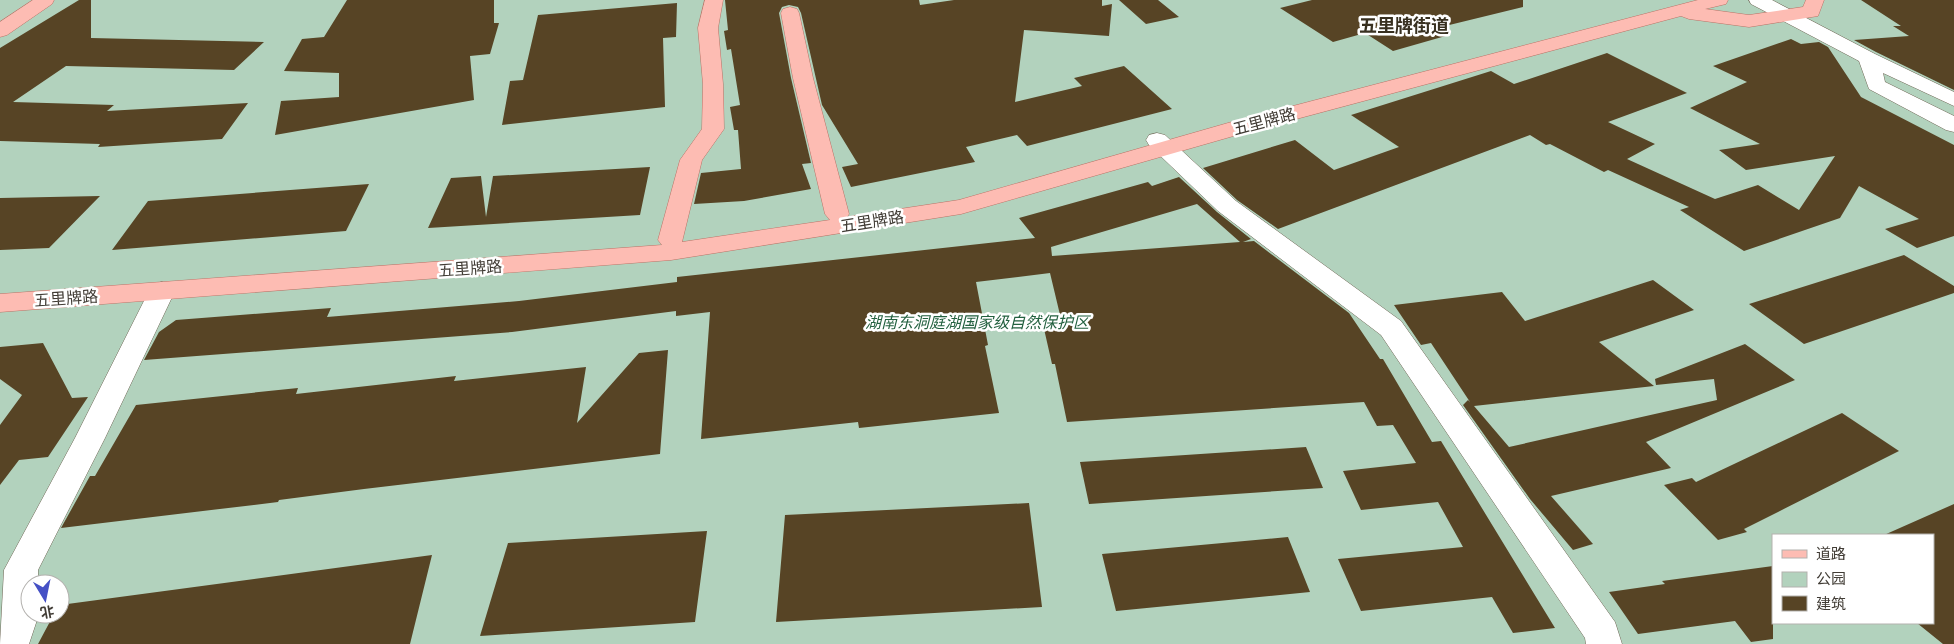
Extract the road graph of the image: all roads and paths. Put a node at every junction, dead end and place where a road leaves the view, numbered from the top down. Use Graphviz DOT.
graph roads {
  1 [pos="29,0"];
  2 [pos="45,0"];
  3 [pos="714,0"];
  4 [pos="1719,0"];
  5 [pos="1758,0"];
  6 [pos="1815,0"];
  7 [pos="1668,5"];
  8 [pos="790,14"];
  9 [pos="1787,16"];
  10 [pos="0,20"];
  11 [pos="0,31"];
  12 [pos="1868,58"];
  13 [pos="1954,100"];
  14 [pos="1954,125"];
  15 [pos="1162,144"];
  16 [pos="837,214"];
  17 [pos="671,240"];
  18 [pos="0,291"];
  19 [pos="162,291"];
  20 [pos="0,303"];
  21 [pos="11,644"];
  22 [pos="1604,644"];
  1 -- 10 [label="main road"];
  2 -- 11 [label="main road"];
  3 -- 17 [label="main road"];
  4 -- 7 [label="main road, 五里牌路"];
  5 -- 9 [label="street"];
  6 -- 9 [label="main road"];
  7 -- 9 [label="main road"];
  7 -- 15 [label="main road, 五里牌路"];
  8 -- 16 [label="main road"];
  9 -- 12 [label="street"];
  12 -- 13 [label="street"];
  12 -- 14 [label="street"];
  15 -- 16 [label="main road, 五里牌路"];
  15 -- 19 [label="main road, 五里牌路"];
  15 -- 22 [label="street"];
  16 -- 17 [label="main road, 五里牌路"];
  17 -- 18 [label="main road, 五里牌路"];
  19 -- 20 [label="main road, 五里牌路"];
  19 -- 21 [label="street"];
}
